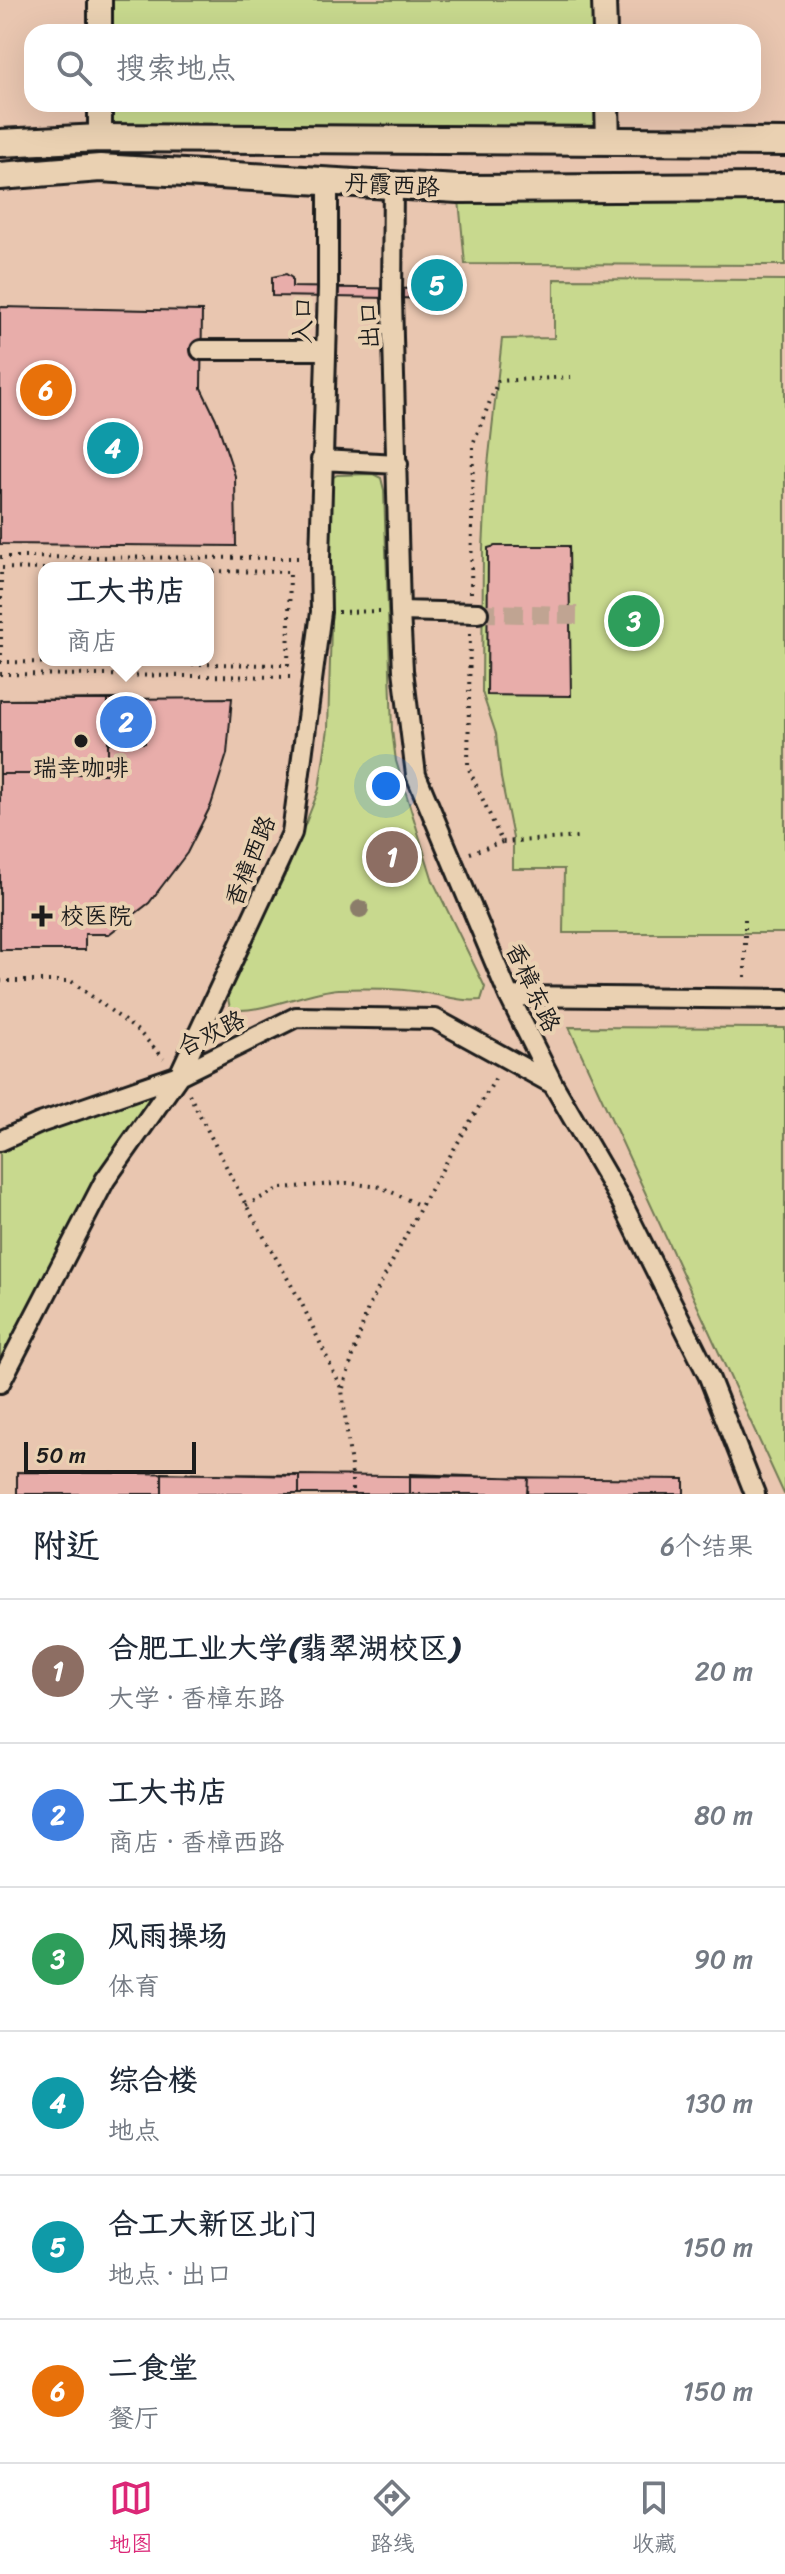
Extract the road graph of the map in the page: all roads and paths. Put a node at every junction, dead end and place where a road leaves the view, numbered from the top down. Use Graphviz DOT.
graph roads {
  1 [pos="100,0"];
  2 [pos="604,0"];
  3 [pos="100,24"];
  4 [pos="605,24"];
  5 [pos="100,112"];
  6 [pos="607,112"];
  7 [pos="100,138"];
  8 [pos="608,142"];
  9 [pos="785,142"];
  10 [pos="0,143"];
  11 [pos="0,176"];
  12 [pos="328,181"];
  13 [pos="393,185"];
  14 [pos="785,187"];
  15 [pos="201,350"];
  16 [pos="326,350"];
  17 [pos="321,460"];
  18 [pos="398,464"];
  19 [pos="0,557"];
  20 [pos="320,558"];
  21 [pos="38,569"];
  22 [pos="214,571"];
  23 [pos="400,611"];
  24 [pos="321,612"];
  25 [pos="478,613"];
  26 [pos="38,662"];
  27 [pos="214,664"];
  28 [pos="0,674"];
  29 [pos="314,677"];
  30 [pos="502,842"];
  31 [pos="451,859"];
  32 [pos="745,919"];
  33 [pos="0,981"];
  34 [pos="509,996"];
  35 [pos="745,999"];
  36 [pos="785,999"];
  37 [pos="507,1059"];
  38 [pos="179,1075"];
  39 [pos="553,1084"];
  40 [pos="0,1141"];
  41 [pos="246,1205"];
  42 [pos="421,1206"];
  43 [pos="0,1383"];
  44 [pos="342,1390"];
  45 [pos="352,1494"];
  46 [pos="755,1494"];
  1 -- 3 [label="street"];
  2 -- 4 [label="street"];
  5 -- 7 [label="street"];
  6 -- 8 [label="street"];
  7 -- 8 [label="main road, 丹霞西路"];
  7 -- 10 [label="main road, 丹霞西路"];
  8 -- 9 [label="main road, 丹霞西路"];
  11 -- 12 [label="main road, 丹霞西路"];
  12 -- 13 [label="main road, 丹霞西路"];
  12 -- 16 [label="street, 入口"];
  13 -- 14 [label="main road, 丹霞西路"];
  13 -- 18 [label="street, 出口"];
  15 -- 16 [label="street"];
  16 -- 17 [label="street, 入口"];
  17 -- 18 [label="street"];
  17 -- 20 [label="street, 香樟西路"];
  18 -- 23 [label="street, 香樟东路"];
  19 -- 20 [label="path"];
  20 -- 24 [label="street, 香樟西路"];
  21 -- 26 [label="path"];
  22 -- 27 [label="path"];
  23 -- 24 [label="path"];
  23 -- 25 [label="street"];
  23 -- 31 [label="street, 香樟东路"];
  24 -- 29 [label="street, 香樟西路"];
  28 -- 29 [label="path"];
  29 -- 38 [label="street, 香樟西路"];
  30 -- 31 [label="path"];
  31 -- 34 [label="street, 香樟东路"];
  32 -- 35 [label="path"];
  33 -- 38 [label="path"];
  34 -- 35 [label="street"];
  34 -- 39 [label="street, 香樟东路"];
  35 -- 36 [label="street"];
  37 -- 38 [label="street, 合欢路"];
  37 -- 39 [label="street, 合欢路"];
  37 -- 42 [label="path"];
  38 -- 40 [label="street"];
  38 -- 41 [label="path"];
  38 -- 43 [label="street, 合欢路"];
  39 -- 46 [label="street, 香樟东路"];
  41 -- 42 [label="path"];
  41 -- 44 [label="path"];
  42 -- 44 [label="path"];
  44 -- 45 [label="path"];
}
